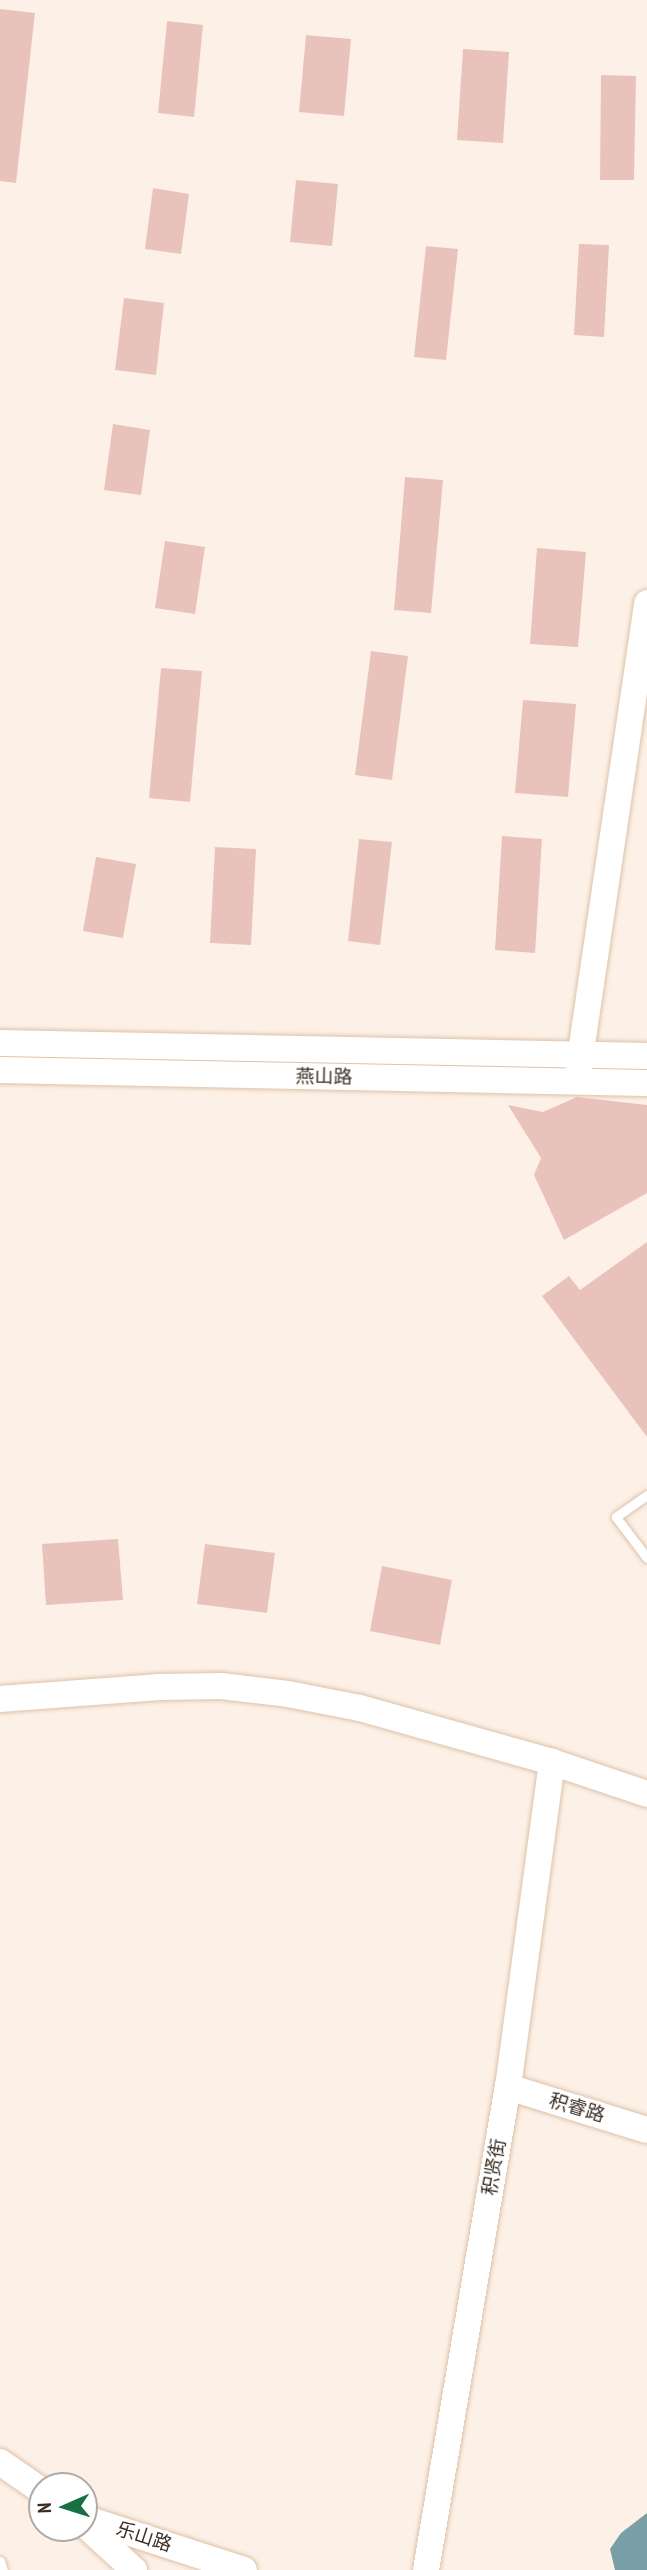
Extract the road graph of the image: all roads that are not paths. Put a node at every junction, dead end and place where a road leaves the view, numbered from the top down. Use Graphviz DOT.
graph roads {
  1 [pos="647,603"];
  2 [pos="0,1043"];
  3 [pos="580,1056"];
  4 [pos="647,1056"];
  5 [pos="0,1070"];
  6 [pos="647,1083"];
  7 [pos="576,1084"];
  8 [pos="647,1495"];
  9 [pos="647,1558"];
  10 [pos="0,1699"];
  11 [pos="552,1762"];
  12 [pos="647,1794"];
  13 [pos="508,2087"];
  14 [pos="647,2130"];
  15 [pos="0,2462"];
  16 [pos="28,2481"];
  17 [pos="98,2525"];
  18 [pos="98,2535"];
  19 [pos="0,2561"];
  20 [pos="3,2570"];
  21 [pos="134,2570"];
  22 [pos="244,2570"];
  23 [pos="426,2570"];
  1 -- 3 [label="street"];
  2 -- 3 [label="street, 燕山路"];
  3 -- 4 [label="street, 燕山路"];
  3 -- 7 [label="street"];
  5 -- 7 [label="street, 燕山路"];
  6 -- 7 [label="street, 燕山路"];
  8 -- 9 [label="lane"];
  10 -- 11 [label="street"];
  11 -- 12 [label="street"];
  11 -- 13 [label="street, 积贤街"];
  13 -- 14 [label="street, 积睿路"];
  13 -- 23 [label="street, 积贤街"];
  15 -- 16 [label="street"];
  17 -- 22 [label="street, 乐山路"];
  18 -- 21 [label="street, 乐山路"];
  19 -- 20 [label="lane"];
}
